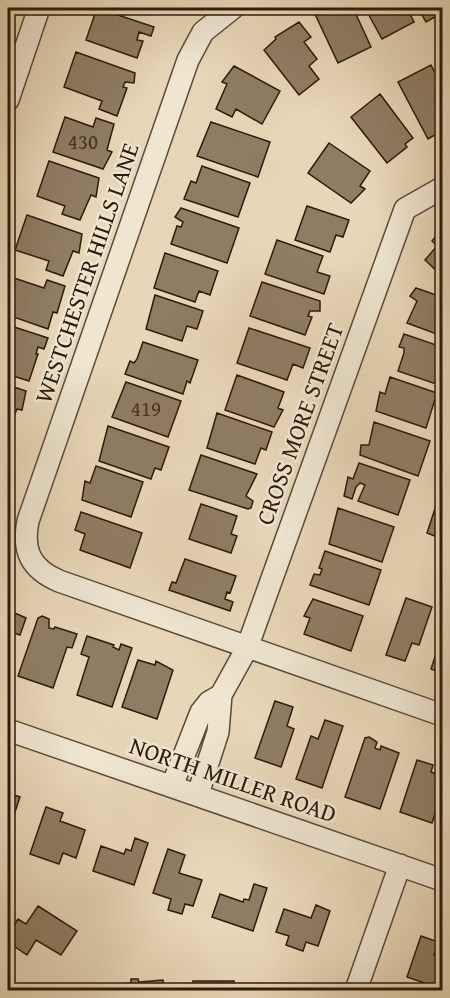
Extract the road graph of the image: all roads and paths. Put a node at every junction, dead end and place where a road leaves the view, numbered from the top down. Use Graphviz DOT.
graph roads {
  1 [pos="39,8"];
  2 [pos="233,8"];
  3 [pos="8,100"];
  4 [pos="442,188"];
  5 [pos="247,648"];
  6 [pos="220,695"];
  7 [pos="442,715"];
  8 [pos="8,730"];
  9 [pos="172,786"];
  10 [pos="198,794"];
  11 [pos="400,865"];
  12 [pos="442,880"];
  13 [pos="356,990"];
  1 -- 3 [label="street"];
  2 -- 5 [label="street, WESTCHESTER HILLS LANE"];
  4 -- 5 [label="street, CROSS MORE STREET"];
  5 -- 6 [label="street, CROSS MORE STREET"];
  5 -- 7 [label="street, WESTCHESTER HILLS LANE"];
  6 -- 9 [label="street, CROSS MORE STREET"];
  6 -- 10 [label="street, CROSS MORE STREET"];
  8 -- 9 [label="street, NORTH MILLER ROAD"];
  9 -- 10 [label="street, NORTH MILLER ROAD"];
  10 -- 11 [label="street, NORTH MILLER ROAD"];
  11 -- 12 [label="street, NORTH MILLER ROAD"];
  11 -- 13 [label="street"];
}
